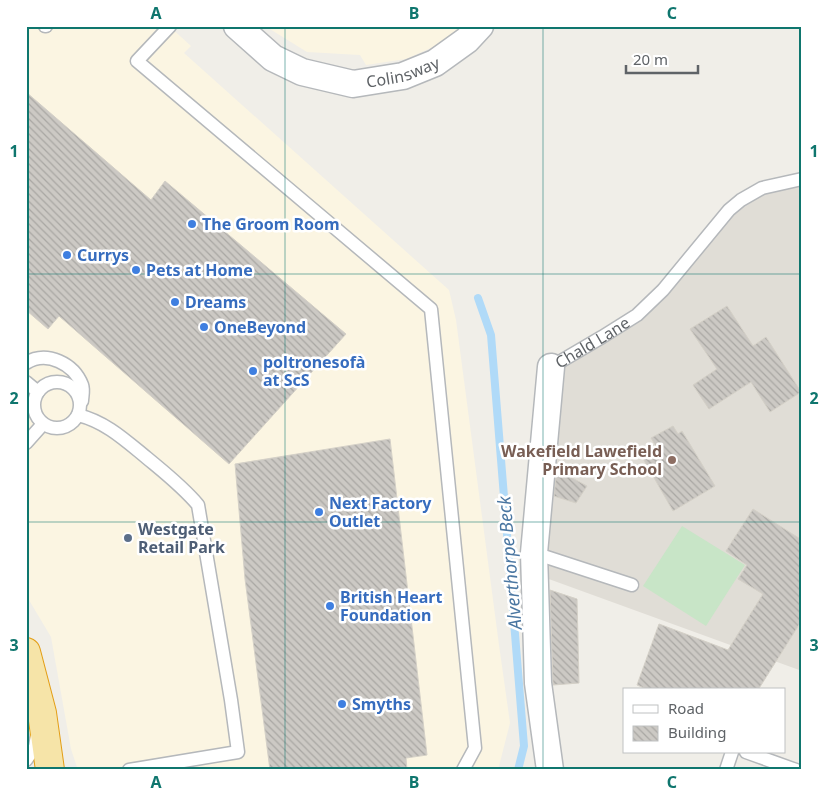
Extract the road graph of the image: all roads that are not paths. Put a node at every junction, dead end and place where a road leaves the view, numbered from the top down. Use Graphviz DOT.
graph roads {
  1 [pos="170,26"];
  2 [pos="237,26"];
  3 [pos="480,26"];
  4 [pos="802,179"];
  5 [pos="26,363"];
  6 [pos="551,366"];
  7 [pos="26,382"];
  8 [pos="38,392"];
  9 [pos="79,410"];
  10 [pos="43,424"];
  11 [pos="26,443"];
  12 [pos="534,553"];
  13 [pos="632,585"];
  14 [pos="26,652"];
  15 [pos="42,713"];
  16 [pos="731,754"];
  17 [pos="752,754"];
  18 [pos="26,760"];
  19 [pos="50,770"];
  20 [pos="129,770"];
  21 [pos="463,770"];
  22 [pos="550,770"];
  23 [pos="726,770"];
  24 [pos="796,770"];
  1 -- 21 [label="lane"];
  2 -- 3 [label="street, Colinsway"];
  4 -- 6 [label="lane, Chald Lane"];
  5 -- 9 [label="lane"];
  6 -- 12 [label="street, Chald Lane"];
  7 -- 8 [label="lane"];
  8 -- 9 [label="lane"];
  8 -- 10 [label="lane"];
  9 -- 10 [label="lane"];
  9 -- 20 [label="lane"];
  10 -- 11 [label="lane"];
  12 -- 13 [label="lane"];
  12 -- 22 [label="street, Chald Lane"];
  14 -- 15 [label="highway"];
  15 -- 18 [label="lane"];
  15 -- 19 [label="highway"];
  16 -- 23 [label="lane"];
  17 -- 24 [label="lane"];
}
